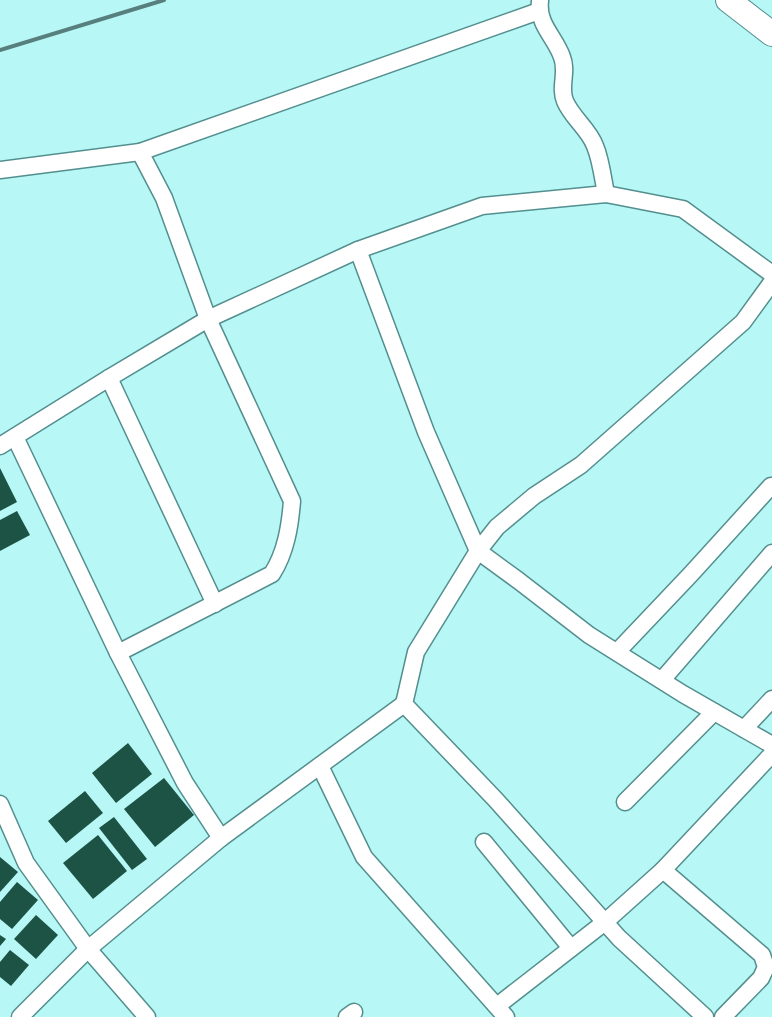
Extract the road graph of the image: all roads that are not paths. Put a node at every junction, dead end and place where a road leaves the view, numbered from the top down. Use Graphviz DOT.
graph roads {
  1 [pos="728,0"];
  2 [pos="540,5"];
  3 [pos="772,34"];
  4 [pos="140,152"];
  5 [pos="0,170"];
  6 [pos="606,194"];
  7 [pos="358,250"];
  8 [pos="772,274"];
  9 [pos="772,282"];
  10 [pos="208,319"];
  11 [pos="109,378"];
  12 [pos="15,437"];
  13 [pos="0,446"];
  14 [pos="771,486"];
  15 [pos="478,551"];
  16 [pos="772,553"];
  17 [pos="215,604"];
  18 [pos="617,652"];
  19 [pos="118,654"];
  20 [pos="662,680"];
  21 [pos="772,699"];
  22 [pos="404,704"];
  23 [pos="714,712"];
  24 [pos="744,729"];
  25 [pos="772,745"];
  26 [pos="772,754"];
  27 [pos="320,766"];
  28 [pos="625,802"];
  29 [pos="0,804"];
  30 [pos="221,838"];
  31 [pos="484,842"];
  32 [pos="663,870"];
  33 [pos="605,922"];
  34 [pos="88,948"];
  35 [pos="571,948"];
  36 [pos="502,1012"];
  37 [pos="20,1017"];
  38 [pos="147,1017"];
  39 [pos="704,1017"];
  40 [pos="723,1017"];
  1 -- 3 [label="street"];
  2 -- 4 [label="street"];
  2 -- 6 [label="street"];
  4 -- 5 [label="street"];
  4 -- 10 [label="street"];
  6 -- 7 [label="street"];
  6 -- 8 [label="street"];
  7 -- 10 [label="street"];
  7 -- 15 [label="street"];
  9 -- 15 [label="street"];
  10 -- 11 [label="street"];
  10 -- 17 [label="street"];
  11 -- 12 [label="street"];
  11 -- 17 [label="street"];
  12 -- 13 [label="street"];
  12 -- 19 [label="street"];
  14 -- 18 [label="street"];
  15 -- 18 [label="street"];
  15 -- 22 [label="street"];
  16 -- 20 [label="street"];
  17 -- 19 [label="street"];
  18 -- 20 [label="street"];
  19 -- 30 [label="street"];
  20 -- 23 [label="street"];
  21 -- 24 [label="street"];
  22 -- 27 [label="street"];
  22 -- 33 [label="street"];
  23 -- 24 [label="street"];
  23 -- 28 [label="street"];
  24 -- 25 [label="street"];
  26 -- 32 [label="street"];
  27 -- 30 [label="street"];
  27 -- 36 [label="street"];
  29 -- 34 [label="street"];
  30 -- 34 [label="street"];
  31 -- 35 [label="street"];
  32 -- 33 [label="street"];
  32 -- 40 [label="street"];
  33 -- 35 [label="street"];
  33 -- 39 [label="street"];
  34 -- 37 [label="street"];
  34 -- 38 [label="street"];
  35 -- 36 [label="street"];
}
